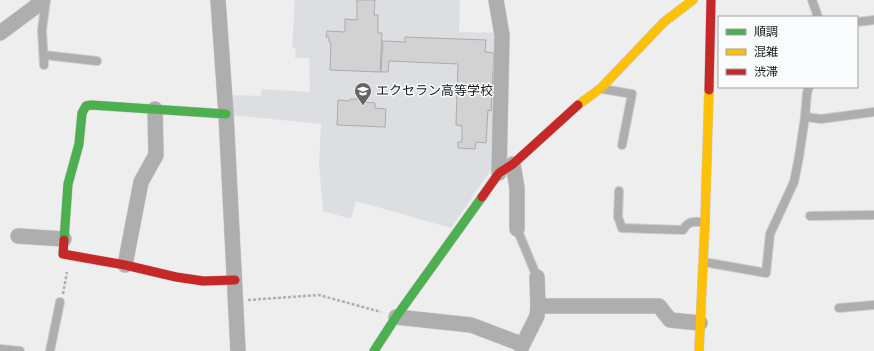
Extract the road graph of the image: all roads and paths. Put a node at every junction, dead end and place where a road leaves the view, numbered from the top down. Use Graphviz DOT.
graph roads {
  1 [pos="42,0"];
  2 [pos="46,0"];
  3 [pos="218,0"];
  4 [pos="496,0"];
  5 [pos="693,0"];
  6 [pos="711,0"];
  7 [pos="812,0"];
  8 [pos="818,16"];
  9 [pos="874,20"];
  10 [pos="858,22"];
  11 [pos="0,33"];
  12 [pos="44,55"];
  13 [pos="97,61"];
  14 [pos="44,65"];
  15 [pos="602,88"];
  16 [pos="809,88"];
  17 [pos="155,108"];
  18 [pos="874,112"];
  19 [pos="226,114"];
  20 [pos="805,117"];
  21 [pos="622,145"];
  22 [pos="513,164"];
  23 [pos="499,173"];
  24 [pos="619,191"];
  25 [pos="874,215"];
  26 [pos="810,216"];
  27 [pos="705,222"];
  28 [pos="517,229"];
  29 [pos="18,236"];
  30 [pos="64,239"];
  31 [pos="70,256"];
  32 [pos="703,262"];
  33 [pos="125,265"];
  34 [pos="537,277"];
  35 [pos="235,280"];
  36 [pos="236,301"];
  37 [pos="60,302"];
  38 [pos="874,305"];
  39 [pos="538,306"];
  40 [pos="839,308"];
  41 [pos="396,317"];
  42 [pos="700,323"];
  43 [pos="520,347"];
  44 [pos="0,349"];
  45 [pos="20,351"];
  46 [pos="50,351"];
  47 [pos="238,351"];
  48 [pos="374,351"];
  49 [pos="699,351"];
  1 -- 11 [label="street"];
  2 -- 12 [label="lane"];
  3 -- 19 [label="street"];
  4 -- 23 [label="street"];
  5 -- 15 [label="street"];
  6 -- 27 [label="street"];
  7 -- 8 [label="lane"];
  9 -- 10 [label="lane"];
  12 -- 13 [label="lane"];
  12 -- 14 [label="lane"];
  15 -- 21 [label="lane"];
  15 -- 22 [label="street"];
  16 -- 20 [label="lane"];
  17 -- 19 [label="street"];
  17 -- 30 [label="street"];
  17 -- 33 [label="street"];
  18 -- 20 [label="lane"];
  19 -- 35 [label="street"];
  20 -- 32 [label="lane"];
  22 -- 23 [label="street"];
  22 -- 28 [label="street"];
  23 -- 41 [label="street"];
  24 -- 27 [label="lane"];
  25 -- 26 [label="lane"];
  27 -- 32 [label="street"];
  28 -- 34 [label="lane"];
  29 -- 30 [label="street"];
  30 -- 31 [label="street"];
  31 -- 33 [label="street"];
  31 -- 37 [label="path"];
  32 -- 42 [label="street"];
  33 -- 35 [label="street"];
  34 -- 39 [label="street"];
  35 -- 36 [label="street"];
  36 -- 41 [label="path"];
  36 -- 47 [label="street"];
  37 -- 46 [label="lane"];
  38 -- 40 [label="lane"];
  39 -- 42 [label="street"];
  39 -- 43 [label="street"];
  41 -- 43 [label="street"];
  41 -- 48 [label="street"];
  42 -- 49 [label="street"];
  44 -- 45 [label="lane"];
}
